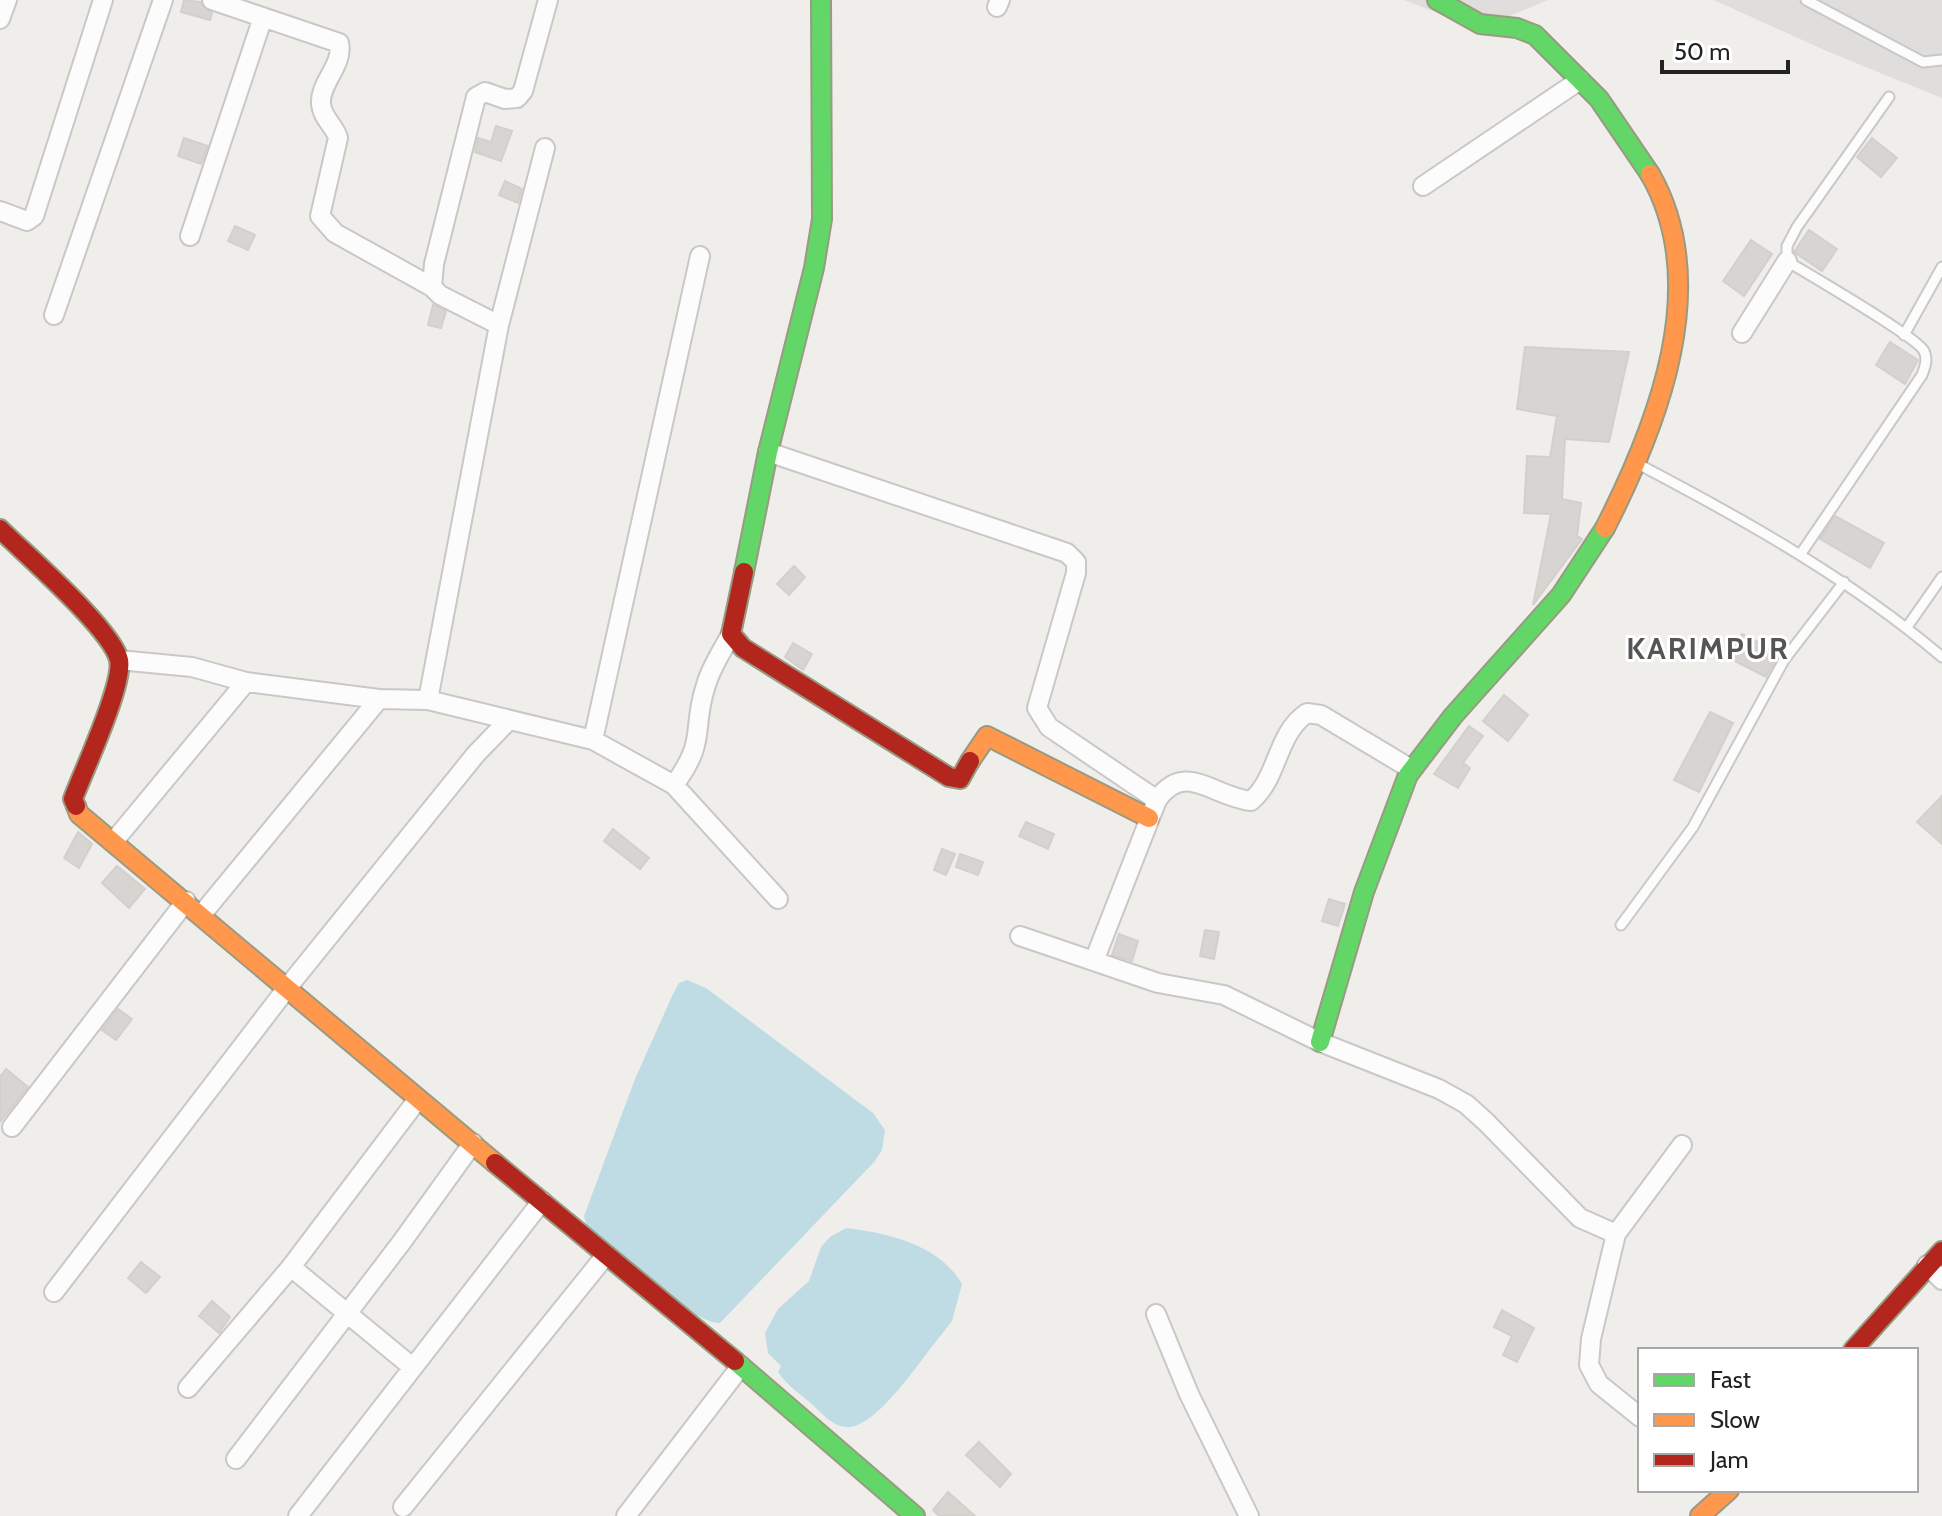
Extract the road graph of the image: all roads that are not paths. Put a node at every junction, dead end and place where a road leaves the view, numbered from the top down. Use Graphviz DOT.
graph roads {
  1 [pos="7,0"];
  2 [pos="103,0"];
  3 [pos="163,0"];
  4 [pos="212,0"];
  5 [pos="548,0"];
  6 [pos="821,0"];
  7 [pos="1437,0"];
  8 [pos="1806,0"];
  9 [pos="263,17"];
  10 [pos="0,19"];
  11 [pos="1942,60"];
  12 [pos="1580,80"];
  13 [pos="1889,97"];
  14 [pos="545,148"];
  15 [pos="1423,186"];
  16 [pos="0,211"];
  17 [pos="190,236"];
  18 [pos="700,256"];
  19 [pos="1787,261"];
  20 [pos="1942,267"];
  21 [pos="432,287"];
  22 [pos="54,315"];
  23 [pos="499,325"];
  24 [pos="1742,333"];
  25 [pos="1904,335"];
  26 [pos="768,452"];
  27 [pos="1638,464"];
  28 [pos="0,529"];
  29 [pos="1800,555"];
  30 [pos="1942,577"];
  31 [pos="1844,582"];
  32 [pos="1907,627"];
  33 [pos="731,634"];
  34 [pos="1942,657"];
  35 [pos="119,660"];
  36 [pos="246,682"];
  37 [pos="379,699"];
  38 [pos="428,700"];
  39 [pos="508,721"];
  40 [pos="593,740"];
  41 [pos="1411,769"];
  42 [pos="674,785"];
  43 [pos="1157,800"];
  44 [pos="1149,818"];
  45 [pos="114,841"];
  46 [pos="778,899"];
  47 [pos="186,901"];
  48 [pos="202,914"];
  49 [pos="1621,925"];
  50 [pos="1020,936"];
  51 [pos="1094,961"];
  52 [pos="287,988"];
  53 [pos="1320,1042"];
  54 [pos="418,1099"];
  55 [pos="12,1127"];
  56 [pos="473,1143"];
  57 [pos="1682,1145"];
  58 [pos="542,1201"];
  59 [pos="1616,1234"];
  60 [pos="1942,1251"];
  61 [pos="606,1255"];
  62 [pos="291,1267"];
  63 [pos="1935,1273"];
  64 [pos="54,1292"];
  65 [pos="346,1313"];
  66 [pos="1156,1314"];
  67 [pos="1855,1348"];
  68 [pos="411,1366"];
  69 [pos="741,1366"];
  70 [pos="188,1388"];
  71 [pos="1638,1415"];
  72 [pos="236,1459"];
  73 [pos="1727,1492"];
  74 [pos="403,1507"];
  75 [pos="298,1516"];
  76 [pos="626,1516"];
  77 [pos="915,1516"];
  78 [pos="1249,1516"];
  79 [pos="1700,1516"];
  1 -- 10 [label="street"];
  2 -- 16 [label="street"];
  3 -- 22 [label="street"];
  4 -- 9 [label="street"];
  5 -- 21 [label="street"];
  6 -- 26 [label="street"];
  7 -- 12 [label="street"];
  8 -- 11 [label="lane"];
  9 -- 17 [label="street"];
  9 -- 21 [label="street"];
  12 -- 15 [label="street"];
  12 -- 27 [label="street"];
  13 -- 19 [label="lane"];
  14 -- 23 [label="street"];
  18 -- 40 [label="street"];
  19 -- 24 [label="street"];
  19 -- 25 [label="lane"];
  20 -- 25 [label="lane"];
  21 -- 23 [label="street"];
  23 -- 38 [label="street"];
  25 -- 29 [label="lane"];
  26 -- 33 [label="street"];
  26 -- 43 [label="street"];
  27 -- 29 [label="lane"];
  27 -- 41 [label="street"];
  28 -- 35 [label="street"];
  29 -- 31 [label="lane"];
  30 -- 32 [label="lane"];
  31 -- 32 [label="lane"];
  31 -- 49 [label="lane"];
  32 -- 34 [label="lane"];
  33 -- 42 [label="street"];
  33 -- 44 [label="street"];
  35 -- 36 [label="street"];
  35 -- 45 [label="street"];
  36 -- 37 [label="street"];
  36 -- 45 [label="street"];
  37 -- 38 [label="street"];
  37 -- 48 [label="street"];
  38 -- 39 [label="street"];
  39 -- 40 [label="street"];
  39 -- 52 [label="street"];
  40 -- 42 [label="street"];
  41 -- 43 [label="street"];
  41 -- 53 [label="street"];
  42 -- 46 [label="street"];
  43 -- 44 [label="street"];
  44 -- 51 [label="street"];
  45 -- 47 [label="street"];
  47 -- 48 [label="street"];
  47 -- 55 [label="street"];
  48 -- 52 [label="street"];
  50 -- 51 [label="street"];
  51 -- 53 [label="street"];
  52 -- 54 [label="street"];
  52 -- 64 [label="street"];
  53 -- 59 [label="street"];
  54 -- 56 [label="street"];
  54 -- 62 [label="street"];
  56 -- 58 [label="street"];
  56 -- 65 [label="street"];
  57 -- 59 [label="street"];
  58 -- 61 [label="street"];
  58 -- 68 [label="street"];
  59 -- 71 [label="street"];
  60 -- 63 [label="street"];
  61 -- 69 [label="street"];
  61 -- 74 [label="street"];
  62 -- 65 [label="street"];
  62 -- 70 [label="street"];
  63 -- 67 [label="street"];
  65 -- 68 [label="street"];
  65 -- 72 [label="street"];
  66 -- 78 [label="street"];
  68 -- 75 [label="street"];
  69 -- 76 [label="street"];
  69 -- 77 [label="street"];
  73 -- 79 [label="street"];
}
